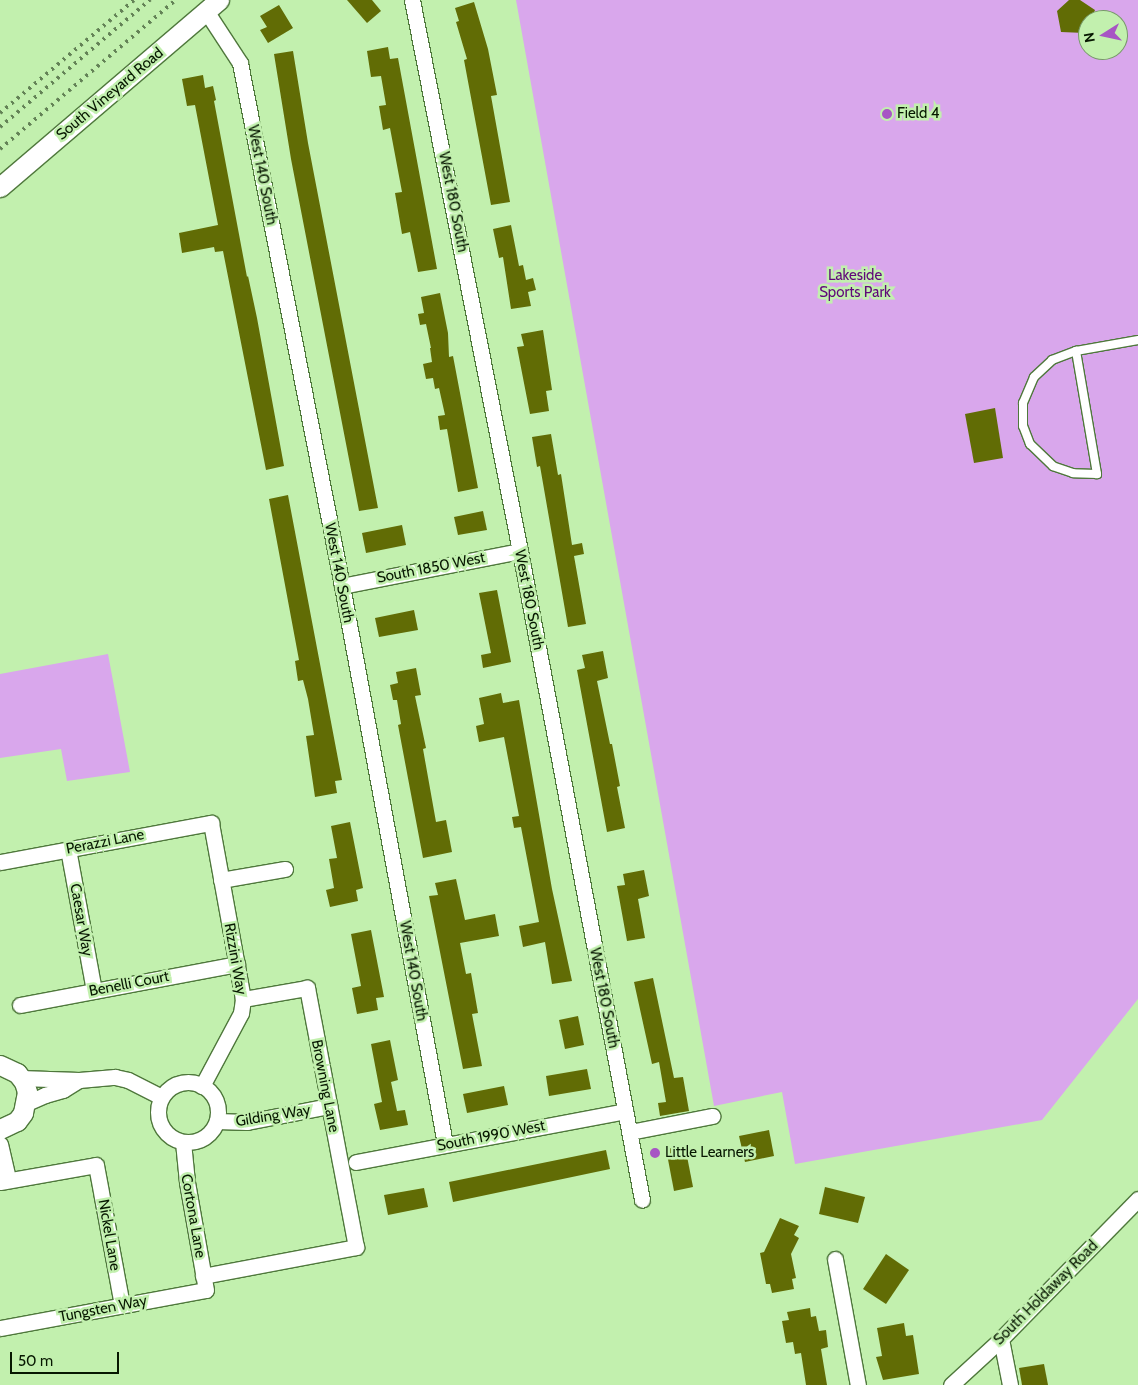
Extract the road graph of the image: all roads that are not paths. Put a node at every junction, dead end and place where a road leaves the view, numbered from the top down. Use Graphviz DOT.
graph roads {
  1 [pos="412,0"];
  2 [pos="212,6"];
  3 [pos="0,187"];
  4 [pos="1138,340"];
  5 [pos="1076,351"];
  6 [pos="520,551"];
  7 [pos="342,586"];
  8 [pos="211,823"];
  9 [pos="68,849"];
  10 [pos="0,862"];
  11 [pos="285,869"];
  12 [pos="221,880"];
  13 [pos="237,964"];
  14 [pos="94,991"];
  15 [pos="244,1000"];
  16 [pos="20,1004"];
  17 [pos="7,1066"];
  18 [pos="79,1080"];
  19 [pos="202,1086"];
  20 [pos="161,1097"];
  21 [pos="27,1103"];
  22 [pos="329,1106"];
  23 [pos="625,1111"];
  24 [pos="712,1116"];
  25 [pos="217,1122"];
  26 [pos="630,1132"];
  27 [pos="3,1136"];
  28 [pos="183,1142"];
  29 [pos="445,1144"];
  30 [pos="356,1162"];
  31 [pos="4,1181"];
  32 [pos="1138,1199"];
  33 [pos="642,1200"];
  34 [pos="356,1247"];
  35 [pos="835,1259"];
  36 [pos="204,1283"];
  37 [pos="122,1305"];
  38 [pos="0,1328"];
  39 [pos="1001,1339"];
  40 [pos="858,1385"];
  41 [pos="951,1385"];
  42 [pos="1010,1385"];
  1 -- 6 [label="street, West 180 South"];
  2 -- 3 [label="street, South Vineyard Road"];
  2 -- 7 [label="street, West 140 South"];
  4 -- 5 [label="lane"];
  5 -- 5 [label="lane"];
  6 -- 7 [label="street, South 1850 West"];
  6 -- 23 [label="street, West 180 South"];
  7 -- 29 [label="street, West 140 South"];
  8 -- 9 [label="street, Perazzi Lane"];
  8 -- 12 [label="street, Rizzini Way"];
  9 -- 10 [label="street, Perazzi Lane"];
  9 -- 14 [label="street, Caesar Way"];
  11 -- 12 [label="street"];
  12 -- 13 [label="street, Rizzini Way"];
  13 -- 14 [label="street, Benelli Court"];
  13 -- 15 [label="street, Rizzini Way"];
  14 -- 16 [label="street, Benelli Court"];
  15 -- 19 [label="street, Rizzini Way"];
  15 -- 22 [label="street, Browning Lane"];
  17 -- 18 [label="street"];
  17 -- 21 [label="street"];
  18 -- 20 [label="street"];
  18 -- 21 [label="street"];
  19 -- 20 [label="street"];
  19 -- 25 [label="street"];
  20 -- 28 [label="street"];
  21 -- 27 [label="street"];
  22 -- 25 [label="street, Gilding Way"];
  22 -- 34 [label="street, Browning Lane"];
  23 -- 26 [label="street, West 180 South"];
  23 -- 29 [label="street, South 1990 West"];
  24 -- 26 [label="street"];
  25 -- 28 [label="street"];
  26 -- 33 [label="street, West 180 South"];
  27 -- 31 [label="street"];
  28 -- 36 [label="street, Cortona Lane"];
  29 -- 30 [label="street, South 1990 West"];
  31 -- 37 [label="street, Nickel Lane"];
  32 -- 39 [label="street, South Holdaway Road"];
  34 -- 36 [label="street, Tungsten Way"];
  35 -- 40 [label="street"];
  36 -- 37 [label="street, Tungsten Way"];
  37 -- 38 [label="street, Tungsten Way"];
  39 -- 41 [label="street, South Holdaway Road"];
  39 -- 42 [label="street"];
}
